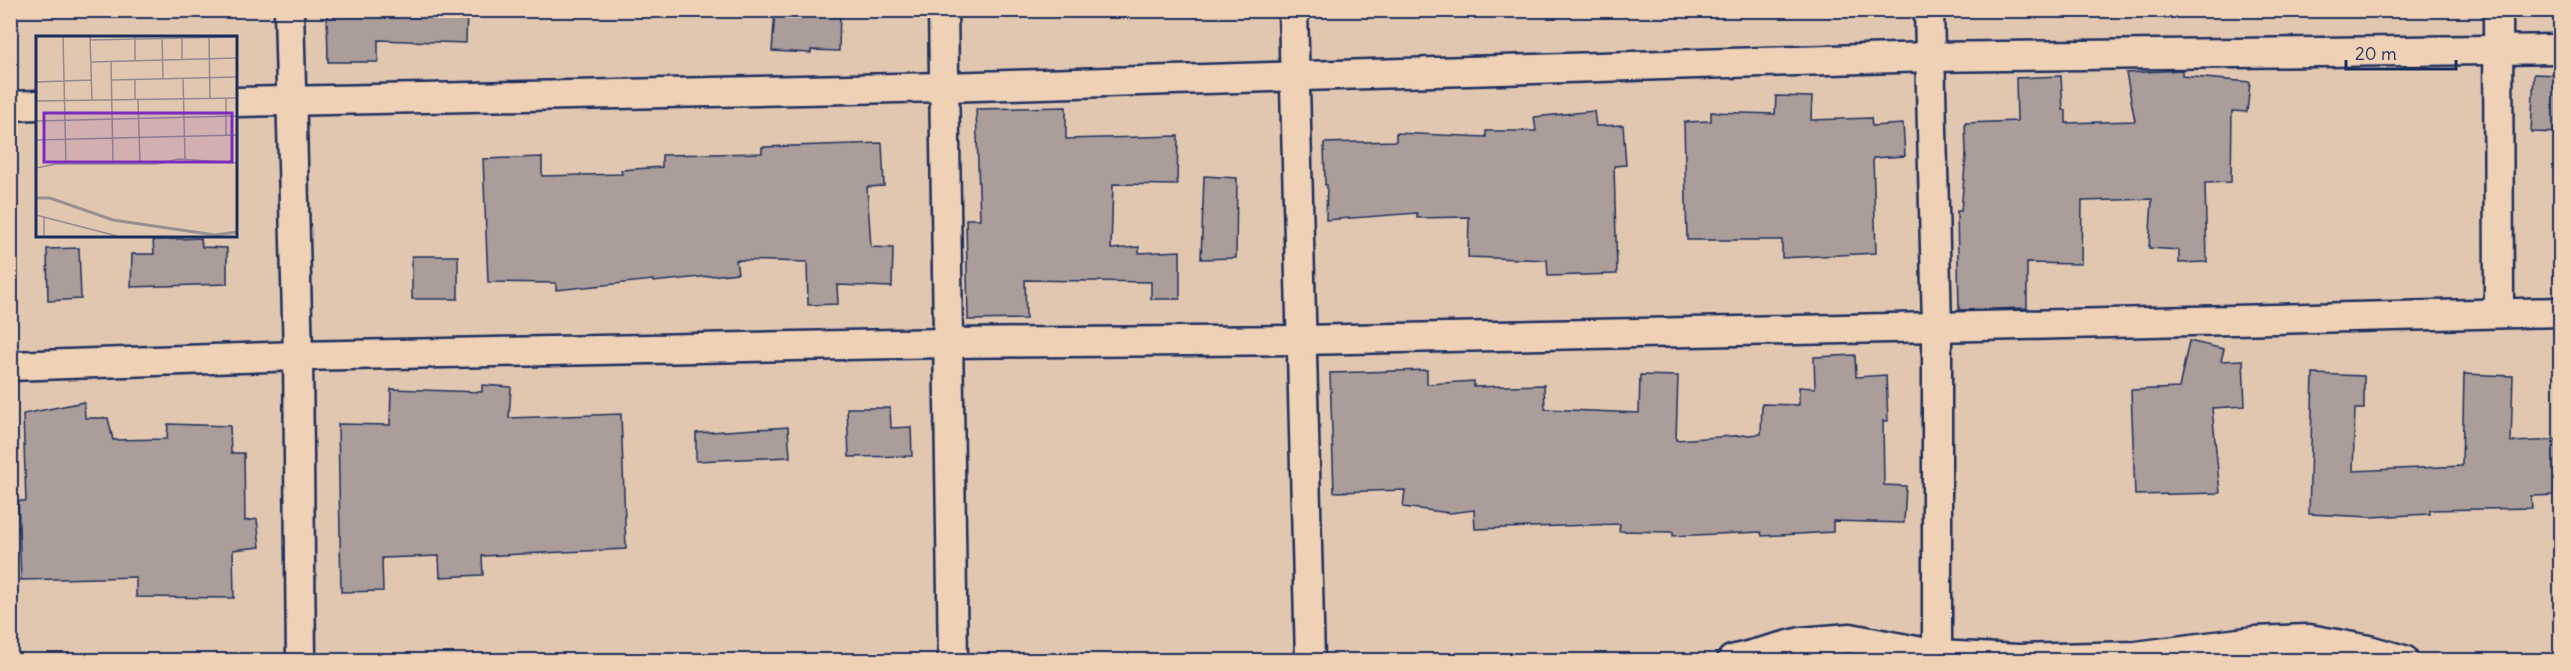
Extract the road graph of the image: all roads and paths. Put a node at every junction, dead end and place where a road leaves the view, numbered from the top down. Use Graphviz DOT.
graph roads {
  1 [pos="289,10"];
  2 [pos="943,10"];
  3 [pos="1293,10"];
  4 [pos="1929,10"];
  5 [pos="2498,10"];
  6 [pos="2560,49"];
  7 [pos="2499,50"];
  8 [pos="1930,57"];
  9 [pos="1294,75"];
  10 [pos="945,87"];
  11 [pos="291,101"];
  12 [pos="237,102"];
  13 [pos="36,105"];
  14 [pos="10,106"];
  15 [pos="2499,312"];
  16 [pos="2560,312"];
  17 [pos="1937,327"];
  18 [pos="1300,340"];
  19 [pos="946,343"];
  20 [pos="298,356"];
  21 [pos="10,366"];
  22 [pos="1937,655"];
  23 [pos="301,660"];
  24 [pos="953,660"];
  25 [pos="1310,660"];
  26 [pos="1732,660"];
  27 [pos="2404,660"];
  1 -- 11 [label="street"];
  2 -- 10 [label="street"];
  3 -- 9 [label="street"];
  4 -- 8 [label="street"];
  5 -- 7 [label="street"];
  6 -- 7 [label="street"];
  7 -- 8 [label="street"];
  7 -- 15 [label="street"];
  8 -- 9 [label="street"];
  8 -- 17 [label="street"];
  9 -- 10 [label="street"];
  9 -- 18 [label="street"];
  10 -- 11 [label="street"];
  10 -- 19 [label="street"];
  11 -- 12 [label="street"];
  11 -- 20 [label="street"];
  13 -- 14 [label="street"];
  15 -- 16 [label="street"];
  15 -- 17 [label="street"];
  17 -- 18 [label="street"];
  17 -- 22 [label="street"];
  18 -- 19 [label="street"];
  18 -- 25 [label="street"];
  19 -- 20 [label="street"];
  19 -- 24 [label="street"];
  20 -- 21 [label="street"];
  20 -- 23 [label="street"];
  22 -- 26 [label="street"];
  22 -- 27 [label="street"];
}
